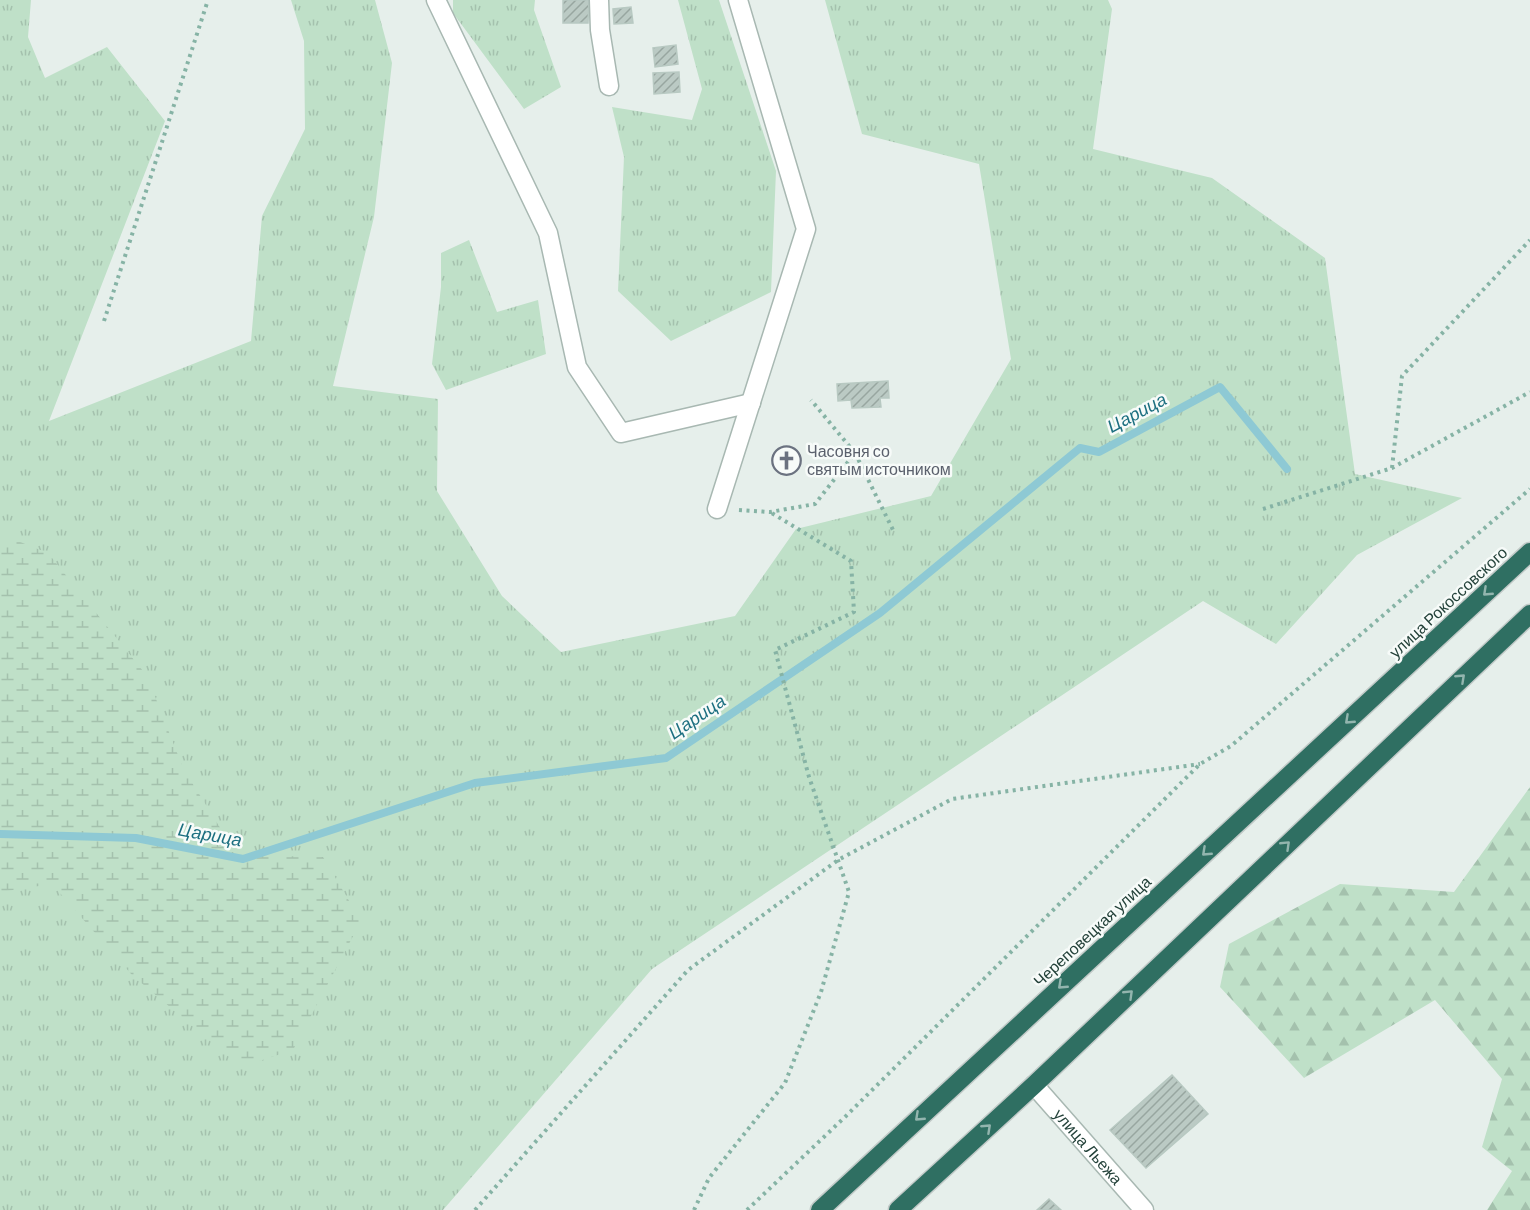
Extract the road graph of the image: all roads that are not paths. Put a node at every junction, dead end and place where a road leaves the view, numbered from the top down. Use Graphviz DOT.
graph roads {
  1 [pos="436,0"];
  2 [pos="599,0"];
  3 [pos="738,0"];
  4 [pos="609,86"];
  5 [pos="751,403"];
  6 [pos="717,509"];
  7 [pos="1530,552"];
  8 [pos="1530,614"];
  9 [pos="1391,680"];
  10 [pos="1034,1085"];
  11 [pos="820,1210"];
  12 [pos="898,1210"];
  13 [pos="1144,1210"];
  1 -- 5 [label="lane"];
  2 -- 4 [label="lane"];
  3 -- 5 [label="lane"];
  5 -- 6 [label="lane"];
  7 -- 9 [label="highway, улица Рокоссовского, one-way"];
  10 -- 8 [label="highway, one-way"];
  9 -- 11 [label="highway, Череповецкая улица, one-way"];
  12 -- 10 [label="highway, one-way"];
  10 -- 13 [label="lane, улица Льежа"];
}
